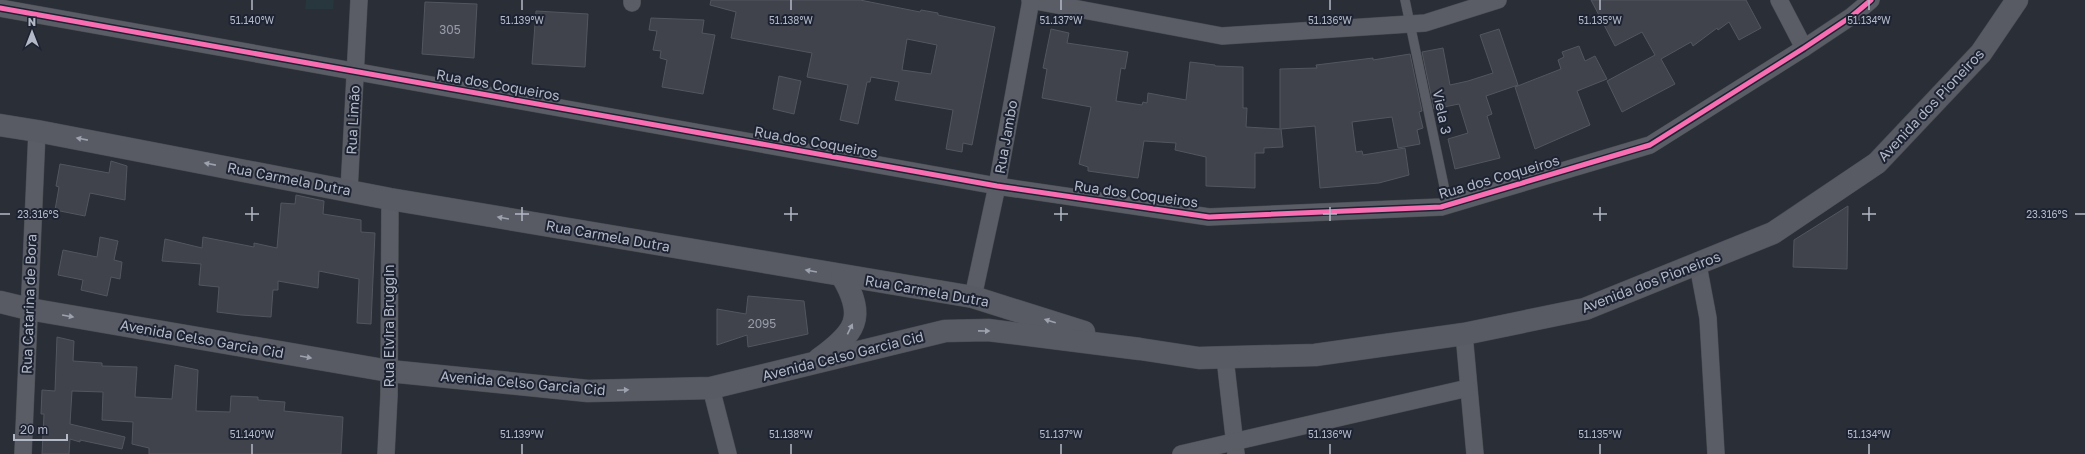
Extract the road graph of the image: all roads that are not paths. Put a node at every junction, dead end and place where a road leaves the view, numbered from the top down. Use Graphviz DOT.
graph roads {
  1 [pos="359,0"];
  2 [pos="1031,0"];
  3 [pos="1405,0"];
  4 [pos="1498,0"];
  5 [pos="1779,0"];
  6 [pos="1871,0"];
  7 [pos="2017,0"];
  8 [pos="0,8"];
  9 [pos="1410,24"];
  10 [pos="1804,48"];
  11 [pos="355,71"];
  12 [pos="0,125"];
  13 [pos="37,130"];
  14 [pos="997,186"];
  15 [pos="349,191"];
  16 [pos="390,198"];
  17 [pos="1448,205"];
  18 [pos="1698,265"];
  19 [pos="842,276"];
  20 [pos="973,297"];
  21 [pos="0,302"];
  22 [pos="29,309"];
  23 [pos="945,331"];
  24 [pos="1464,334"];
  25 [pos="1140,349"];
  26 [pos="1225,358"];
  27 [pos="811,364"];
  28 [pos="389,371"];
  29 [pos="711,388"];
  30 [pos="1468,388"];
  31 [pos="1235,448"];
  32 [pos="23,454"];
  33 [pos="386,454"];
  34 [pos="728,454"];
  35 [pos="1180,454"];
  36 [pos="1475,454"];
  37 [pos="1716,454"];
  1 -- 11 [label="street, Rua Limão"];
  2 -- 9 [label="street"];
  2 -- 14 [label="street, Rua Jambo"];
  3 -- 9 [label="lane, Viela 3"];
  4 -- 9 [label="street"];
  5 -- 10 [label="street"];
  6 -- 10 [label="street, Rua dos Coqueiros"];
  7 -- 18 [label="main road, Avenida dos Pioneiros"];
  8 -- 11 [label="street, Rua dos Coqueiros"];
  9 -- 17 [label="lane, Viela 3"];
  10 -- 17 [label="street, Rua dos Coqueiros"];
  11 -- 14 [label="street, Rua dos Coqueiros"];
  11 -- 15 [label="street, Rua Limão"];
  12 -- 13 [label="main road, Rua Carmela Dutra"];
  15 -- 13 [label="main road, Rua Carmela Dutra, one-way"];
  13 -- 22 [label="street, Rua Catarina de Bora"];
  14 -- 17 [label="street, Rua dos Coqueiros"];
  14 -- 20 [label="street, Rua Jambo"];
  15 -- 16 [label="main road, Rua Carmela Dutra"];
  19 -- 16 [label="main road, Rua Carmela Dutra, one-way"];
  16 -- 28 [label="street, Rua Elvira Bruggin"];
  18 -- 24 [label="main road, Avenida dos Pioneiros"];
  18 -- 37 [label="street"];
  19 -- 20 [label="main road, Rua Carmela Dutra"];
  27 -- 19 [label="main road, one-way"];
  20 -- 23 [label="main road"];
  25 -- 20 [label="main road, Rua Carmela Dutra, one-way"];
  21 -- 22 [label="main road, Avenida Celso Garcia Cid"];
  22 -- 28 [label="main road, Avenida Celso Garcia Cid, one-way"];
  22 -- 32 [label="street, Rua Catarina de Bora"];
  23 -- 25 [label="main road, Avenida Celso Garcia Cid, one-way"];
  23 -- 27 [label="main road, Avenida Celso Garcia Cid"];
  24 -- 26 [label="main road, Avenida dos Pioneiros"];
  24 -- 30 [label="street"];
  25 -- 26 [label="main road, Avenida dos Pioneiros"];
  26 -- 31 [label="street"];
  27 -- 29 [label="main road, Avenida Celso Garcia Cid"];
  28 -- 29 [label="main road, Avenida Celso Garcia Cid, one-way"];
  28 -- 33 [label="street, Rua Elvira Bruggin"];
  29 -- 34 [label="street"];
  30 -- 31 [label="street"];
  30 -- 36 [label="street"];
  31 -- 35 [label="street"];
}
